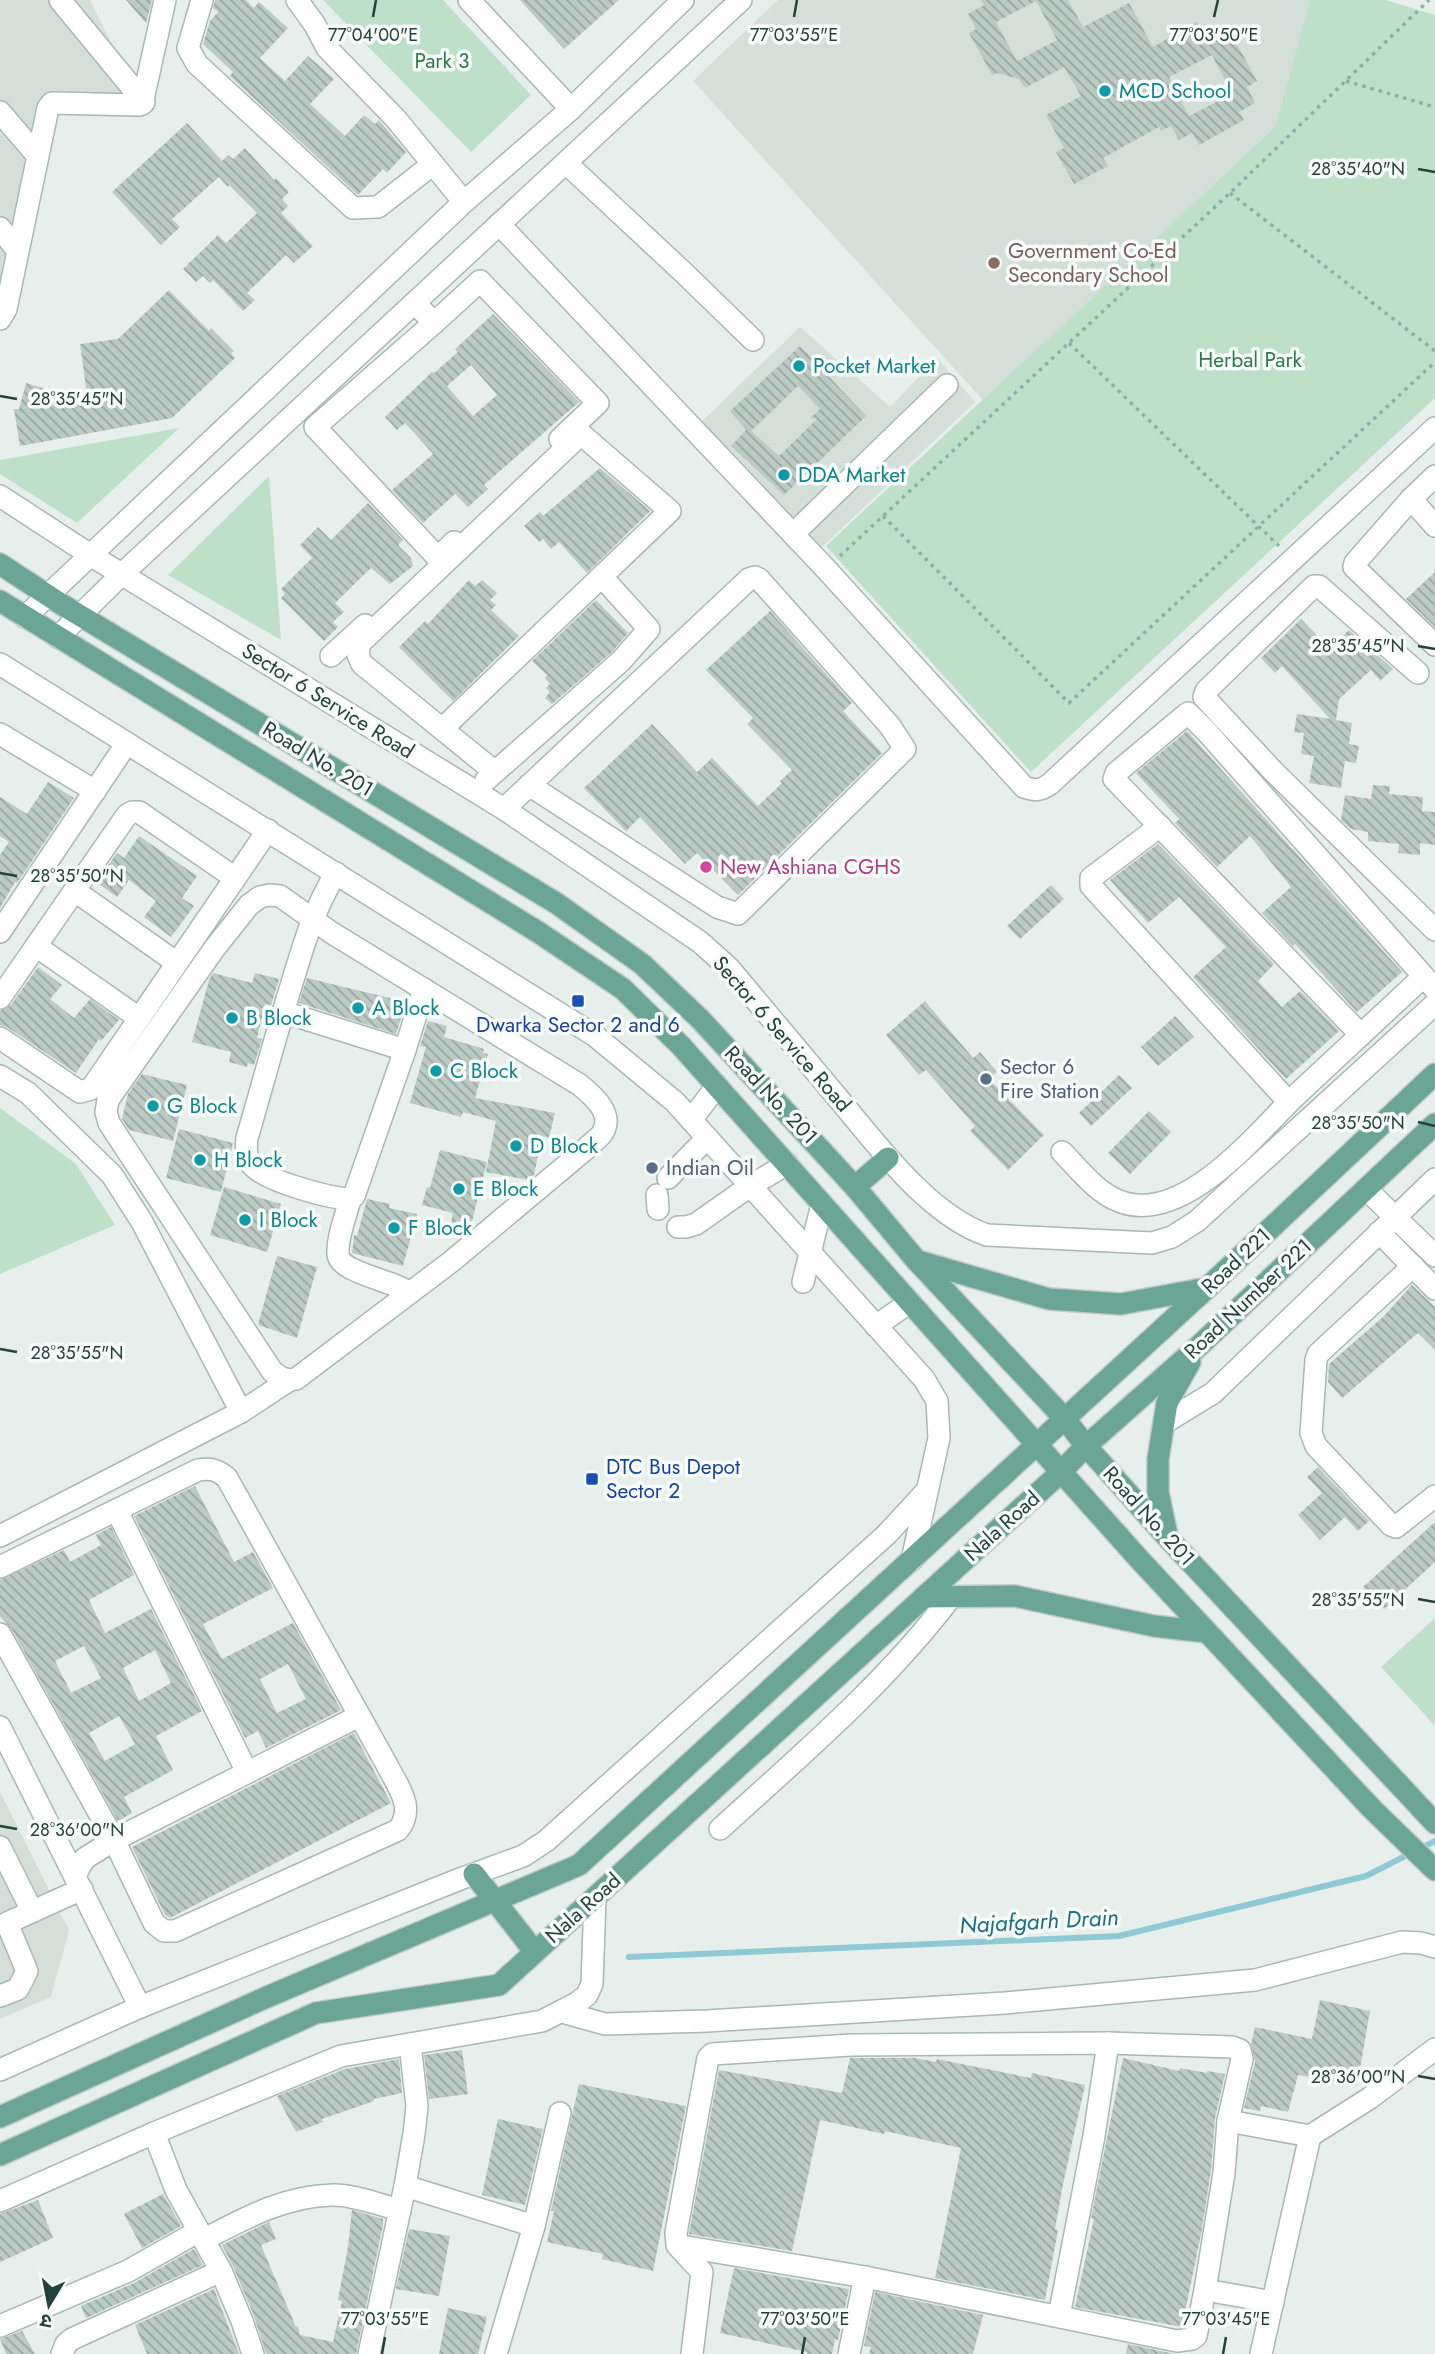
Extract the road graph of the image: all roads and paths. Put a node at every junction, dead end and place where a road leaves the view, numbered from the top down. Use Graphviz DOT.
graph roads {
  1 [pos="60,0"];
  2 [pos="165,0"];
  3 [pos="202,0"];
  4 [pos="297,0"];
  5 [pos="469,0"];
  6 [pos="684,0"];
  7 [pos="741,0"];
  8 [pos="1429,0"];
  9 [pos="1345,81"];
  10 [pos="144,102"];
  11 [pos="1435,107"];
  12 [pos="571,109"];
  13 [pos="0,112"];
  14 [pos="36,154"];
  15 [pos="566,163"];
  16 [pos="433,164"];
  17 [pos="1230,193"];
  18 [pos="464,202"];
  19 [pos="499,224"];
  20 [pos="0,228"];
  21 [pos="17,250"];
  22 [pos="415,303"];
  23 [pos="0,319"];
  24 [pos="433,323"];
  25 [pos="753,341"];
  26 [pos="1069,343"];
  27 [pos="1435,351"];
  28 [pos="1435,362"];
  29 [pos="947,385"];
  30 [pos="1435,428"];
  31 [pos="1435,476"];
  32 [pos="0,496"];
  33 [pos="1411,499"];
  34 [pos="883,516"];
  35 [pos="1435,526"];
  36 [pos="1259,527"];
  37 [pos="793,534"];
  38 [pos="92,555"];
  39 [pos="438,558"];
  40 [pos="1292,560"];
  41 [pos="0,564"];
  42 [pos="826,569"];
  43 [pos="122,573"];
  44 [pos="602,577"];
  45 [pos="49,596"];
  46 [pos="0,601"];
  47 [pos="80,615"];
  48 [pos="25,617"];
  49 [pos="58,637"];
  50 [pos="1435,645"];
  51 [pos="331,656"];
  52 [pos="0,664"];
  53 [pos="1418,673"];
  54 [pos="442,729"];
  55 [pos="0,734"];
  56 [pos="127,743"];
  57 [pos="495,772"];
  58 [pos="529,785"];
  59 [pos="95,791"];
  60 [pos="475,791"];
  61 [pos="503,809"];
  62 [pos="1160,826"];
  63 [pos="268,830"];
  64 [pos="336,873"];
  65 [pos="235,877"];
  66 [pos="75,891"];
  67 [pos="312,919"];
  68 [pos="1435,930"];
  69 [pos="0,932"];
  70 [pos="36,946"];
  71 [pos="177,963"];
  72 [pos="1429,983"];
  73 [pos="424,989"];
  74 [pos="0,998"];
  75 [pos="1435,1004"];
  76 [pos="283,1012"];
  77 [pos="139,1018"];
  78 [pos="1361,1035"];
  79 [pos="0,1038"];
  80 [pos="405,1050"];
  81 [pos="1435,1074"];
  82 [pos="0,1076"];
  83 [pos="717,1086"];
  84 [pos="1292,1099"];
  85 [pos="691,1120"];
  86 [pos="1435,1124"];
  87 [pos="707,1138"];
  88 [pos="1062,1152"];
  89 [pos="888,1158"];
  90 [pos="787,1164"];
  91 [pos="1435,1179"];
  92 [pos="750,1186"];
  93 [pos="855,1187"];
  94 [pos="1366,1189"];
  95 [pos="661,1194"];
  96 [pos="351,1199"];
  97 [pos="822,1204"];
  98 [pos="1395,1216"];
  99 [pos="678,1227"];
  100 [pos="1379,1232"];
  101 [pos="1431,1244"];
  102 [pos="809,1251"];
  103 [pos="916,1260"];
  104 [pos="1413,1266"];
  105 [pos="803,1282"];
  106 [pos="1207,1288"];
  107 [pos="1435,1289"];
  108 [pos="409,1293"];
  109 [pos="910,1302"];
  110 [pos="876,1326"];
  111 [pos="1200,1345"];
  112 [pos="288,1381"];
  113 [pos="242,1412"];
  114 [pos="1065,1419"];
  115 [pos="1164,1423"];
  116 [pos="1036,1446"];
  117 [pos="1086,1446"];
  118 [pos="1060,1473"];
  119 [pos="925,1492"];
  120 [pos="1435,1496"];
  121 [pos="117,1511"];
  122 [pos="0,1535"];
  123 [pos="1167,1537"];
  124 [pos="912,1560"];
  125 [pos="0,1567"];
  126 [pos="924,1597"];
  127 [pos="951,1597"];
  128 [pos="1206,1632"];
  129 [pos="0,1634"];
  130 [pos="359,1716"];
  131 [pos="0,1727"];
  132 [pos="247,1772"];
  133 [pos="1435,1823"];
  134 [pos="720,1829"];
  135 [pos="114,1840"];
  136 [pos="0,1847"];
  137 [pos="1435,1870"];
  138 [pos="474,1874"];
  139 [pos="79,1882"];
  140 [pos="595,1898"];
  141 [pos="495,1901"];
  142 [pos="32,1911"];
  143 [pos="1435,1947"];
  144 [pos="535,1952"];
  145 [pos="0,1996"];
  146 [pos="140,2007"];
  147 [pos="562,2012"];
  148 [pos="410,2043"];
  149 [pos="1108,2043"];
  150 [pos="1435,2049"];
  151 [pos="0,2070"];
  152 [pos="560,2113"];
  153 [pos="0,2117"];
  154 [pos="1228,2121"];
  155 [pos="154,2133"];
  156 [pos="1310,2136"];
  157 [pos="0,2155"];
  158 [pos="405,2186"];
  159 [pos="0,2201"];
  160 [pos="400,2210"];
  161 [pos="534,2226"];
  162 [pos="202,2235"];
  163 [pos="681,2246"];
  164 [pos="221,2271"];
  165 [pos="865,2277"];
  166 [pos="1205,2290"];
  167 [pos="1273,2302"];
  168 [pos="1059,2316"];
  169 [pos="0,2326"];
  170 [pos="62,2354"];
  171 [pos="253,2354"];
  172 [pos="369,2354"];
  173 [pos="496,2354"];
  174 [pos="692,2354"];
  175 [pos="849,2354"];
  176 [pos="1261,2354"];
  1 -- 10 [label="street"];
  2 -- 10 [label="street"];
  3 -- 16 [label="street"];
  4 -- 16 [label="street"];
  5 -- 12 [label="street"];
  6 -- 12 [label="street"];
  7 -- 15 [label="street"];
  8 -- 9 [label="path"];
  9 -- 11 [label="path"];
  9 -- 17 [label="path"];
  10 -- 14 [label="street"];
  12 -- 18 [label="street"];
  13 -- 14 [label="street"];
  14 -- 21 [label="street"];
  15 -- 19 [label="street"];
  15 -- 25 [label="street"];
  16 -- 18 [label="street"];
  17 -- 26 [label="path"];
  17 -- 27 [label="path"];
  18 -- 38 [label="street"];
  19 -- 22 [label="street"];
  19 -- 37 [label="street"];
  20 -- 21 [label="street"];
  21 -- 23 [label="street"];
  22 -- 24 [label="street"];
  22 -- 43 [label="street"];
  24 -- 39 [label="street"];
  24 -- 39 [label="street"];
  26 -- 34 [label="path"];
  26 -- 36 [label="path"];
  28 -- 36 [label="path"];
  29 -- 37 [label="street"];
  30 -- 40 [label="street"];
  31 -- 33 [label="street"];
  32 -- 38 [label="street, Sector 6 Service Road"];
  33 -- 35 [label="street"];
  33 -- 50 [label="street"];
  34 -- 36 [label="path"];
  34 -- 42 [label="path"];
  36 -- 40 [label="path"];
  37 -- 42 [label="street"];
  38 -- 43 [label="street, Sector 6 Service Road"];
  38 -- 45 [label="street"];
  39 -- 51 [label="street"];
  40 -- 42 [label="street"];
  41 -- 45 [label="main road, Road No. 201"];
  43 -- 47 [label="street"];
  43 -- 60 [label="street, Sector 6 Service Road"];
  44 -- 54 [label="street"];
  44 -- 54 [label="street"];
  44 -- 57 [label="street"];
  45 -- 47 [label="main road, Road No. 201"];
  45 -- 48 [label="street"];
  46 -- 48 [label="main road, Road No. 201"];
  47 -- 49 [label="street"];
  47 -- 93 [label="main road, Road No. 201"];
  48 -- 49 [label="main road, Road No. 201"];
  49 -- 83 [label="main road, Road No. 201"];
  52 -- 56 [label="street"];
  53 -- 68 [label="street"];
  54 -- 57 [label="street"];
  55 -- 59 [label="street"];
  56 -- 59 [label="street"];
  56 -- 63 [label="street"];
  57 -- 60 [label="street"];
  58 -- 58 [label="street"];
  58 -- 61 [label="street"];
  59 -- 69 [label="street"];
  60 -- 61 [label="street, Sector 6 Service Road"];
  61 -- 89 [label="street, Sector 6 Service Road"];
  62 -- 72 [label="street"];
  62 -- 78 [label="street"];
  62 -- 84 [label="street"];
  63 -- 64 [label="street"];
  63 -- 65 [label="street"];
  64 -- 67 [label="street"];
  64 -- 85 [label="street"];
  65 -- 66 [label="street"];
  65 -- 71 [label="street"];
  66 -- 70 [label="street"];
  66 -- 71 [label="street"];
  67 -- 73 [label="street"];
  67 -- 76 [label="street"];
  67 -- 112 [label="street"];
  70 -- 74 [label="street"];
  70 -- 77 [label="street"];
  71 -- 77 [label="street"];
  72 -- 78 [label="street"];
  73 -- 80 [label="street"];
  73 -- 108 [label="street"];
  75 -- 89 [label="street, Sector 6 Service Road"];
  76 -- 80 [label="street"];
  76 -- 96 [label="street"];
  77 -- 79 [label="street"];
  78 -- 84 [label="street"];
  80 -- 96 [label="street"];
  81 -- 106 [label="main road, Road 221"];
  82 -- 113 [label="street"];
  83 -- 85 [label="street"];
  83 -- 90 [label="main road, Road No. 201"];
  84 -- 88 [label="street"];
  85 -- 87 [label="street"];
  86 -- 94 [label="main road, Road Number 221"];
  87 -- 92 [label="street"];
  87 -- 95 [label="street"];
  89 -- 93 [label="main road"];
  90 -- 92 [label="street"];
  90 -- 97 [label="main road, Road No. 201"];
  91 -- 98 [label="street"];
  92 -- 99 [label="street"];
  92 -- 102 [label="street"];
  93 -- 103 [label="main road, Road No. 201"];
  94 -- 98 [label="street"];
  94 -- 111 [label="main road, Road Number 221"];
  96 -- 108 [label="street"];
  97 -- 102 [label="street"];
  97 -- 109 [label="main road, Road No. 201"];
  98 -- 100 [label="street"];
  98 -- 101 [label="street"];
  100 -- 104 [label="street"];
  100 -- 115 [label="street"];
  102 -- 105 [label="street"];
  102 -- 110 [label="street"];
  103 -- 106 [label="main road"];
  103 -- 114 [label="main road, Road No. 201"];
  104 -- 107 [label="street"];
  104 -- 120 [label="street"];
  106 -- 114 [label="main road, Road 221"];
  108 -- 112 [label="street"];
  109 -- 110 [label="street"];
  109 -- 116 [label="main road, Road No. 201"];
  110 -- 119 [label="street"];
  111 -- 115 [label="main road"];
  111 -- 117 [label="main road, Road Number 221"];
  112 -- 113 [label="street"];
  113 -- 122 [label="street"];
  114 -- 116 [label="main road, Road 221"];
  114 -- 117 [label="main road, Road No. 201"];
  115 -- 123 [label="main road"];
  116 -- 118 [label="main road, Road No. 201"];
  116 -- 124 [label="main road, Nala Road"];
  117 -- 118 [label="main road, Road Number 221"];
  117 -- 123 [label="main road, Road No. 201"];
  118 -- 126 [label="main road, Nala Road"];
  118 -- 128 [label="main road, Road No. 201"];
  119 -- 124 [label="street"];
  119 -- 138 [label="street"];
  121 -- 125 [label="street"];
  121 -- 130 [label="street"];
  121 -- 132 [label="street"];
  123 -- 133 [label="main road, Road No. 201"];
  124 -- 141 [label="main road, Nala Road"];
  126 -- 127 [label="main road"];
  126 -- 140 [label="main road, Nala Road"];
  127 -- 128 [label="main road"];
  127 -- 134 [label="street"];
  128 -- 137 [label="main road, Road No. 201"];
  129 -- 135 [label="street"];
  130 -- 132 [label="street"];
  130 -- 135 [label="street"];
  131 -- 139 [label="street"];
  132 -- 135 [label="street"];
  135 -- 139 [label="street"];
  136 -- 142 [label="street"];
  138 -- 141 [label="main road"];
  138 -- 146 [label="street"];
  139 -- 142 [label="street"];
  139 -- 146 [label="street"];
  140 -- 144 [label="main road, Nala Road"];
  140 -- 147 [label="street"];
  141 -- 144 [label="main road"];
  141 -- 153 [label="main road, Nala Road"];
  142 -- 145 [label="street"];
  143 -- 147 [label="street"];
  144 -- 157 [label="main road, Nala Road"];
  146 -- 151 [label="street"];
  147 -- 148 [label="street"];
  148 -- 155 [label="street"];
  148 -- 158 [label="street"];
  149 -- 154 [label="street"];
  149 -- 163 [label="street"];
  149 -- 168 [label="street"];
  150 -- 156 [label="street"];
  152 -- 161 [label="street"];
  154 -- 156 [label="street"];
  154 -- 166 [label="street"];
  155 -- 159 [label="street"];
  155 -- 162 [label="street"];
  156 -- 167 [label="street"];
  158 -- 160 [label="street"];
  158 -- 161 [label="street"];
  160 -- 162 [label="street"];
  160 -- 172 [label="street"];
  161 -- 173 [label="street"];
  162 -- 164 [label="street"];
  162 -- 169 [label="street"];
  163 -- 165 [label="street"];
  163 -- 174 [label="street"];
  164 -- 170 [label="street"];
  164 -- 171 [label="street"];
  165 -- 168 [label="street"];
  165 -- 175 [label="street"];
  166 -- 167 [label="street"];
  166 -- 168 [label="street"];
  167 -- 176 [label="street"];
}
